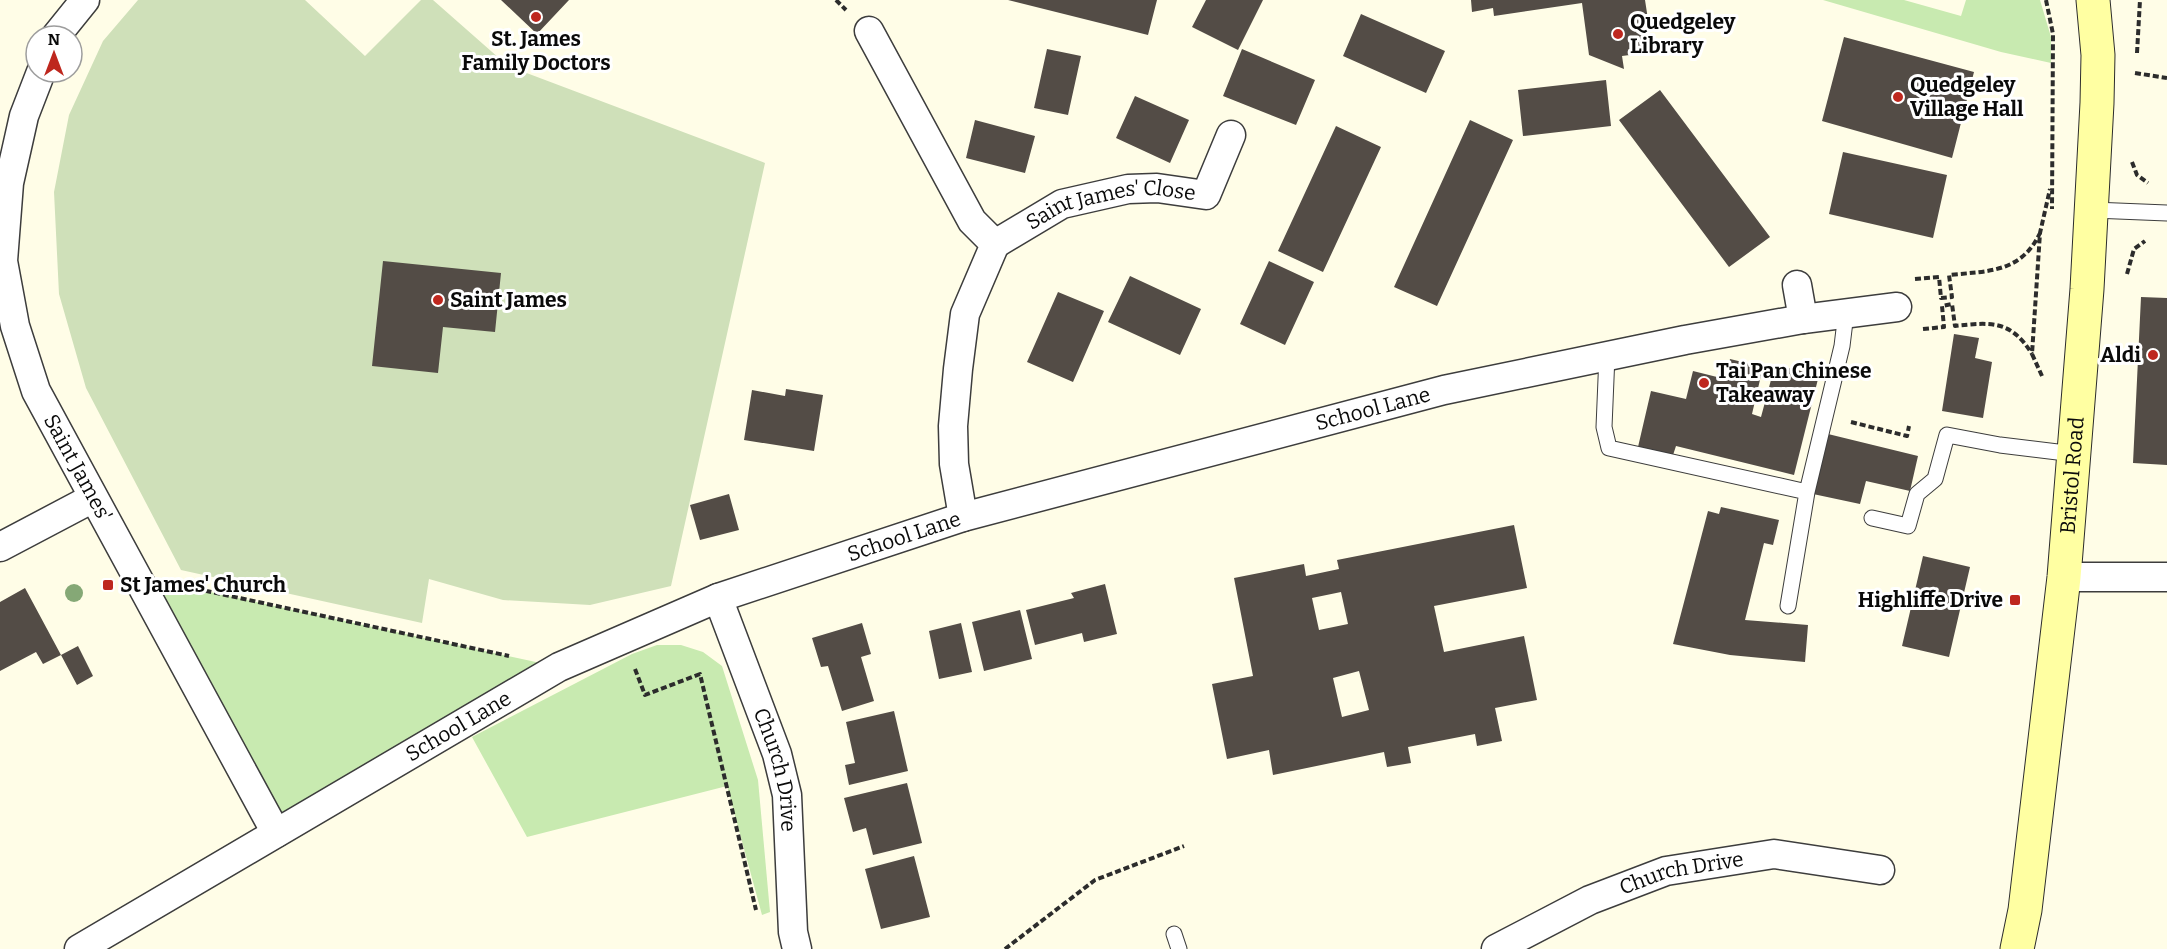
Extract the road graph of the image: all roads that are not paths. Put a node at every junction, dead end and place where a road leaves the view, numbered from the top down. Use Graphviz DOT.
graph roads {
  1 [pos="85,0"];
  2 [pos="2093,0"];
  3 [pos="66,24"];
  4 [pos="869,31"];
  5 [pos="36,84"];
  6 [pos="1231,135"];
  7 [pos="5,183"];
  8 [pos="2092,210"];
  9 [pos="2163,213"];
  10 [pos="995,244"];
  11 [pos="1797,285"];
  12 [pos="1897,307"];
  13 [pos="1846,313"];
  14 [pos="1803,319"];
  15 [pos="1607,355"];
  16 [pos="2074,454"];
  17 [pos="1807,492"];
  18 [pos="93,498"];
  19 [pos="963,517"];
  20 [pos="1872,518"];
  21 [pos="0,547"];
  22 [pos="2064,577"];
  23 [pos="2167,577"];
  24 [pos="718,598"];
  25 [pos="1788,606"];
  26 [pos="276,833"];
  27 [pos="1880,870"];
  28 [pos="79,949"];
  29 [pos="797,949"];
  30 [pos="1496,949"];
  31 [pos="2017,949"];
  1 -- 3 [label="street"];
  2 -- 8 [label="main road, Bristol Road"];
  4 -- 10 [label="street"];
  5 -- 7 [label="street, Saint James'"];
  6 -- 10 [label="street, Saint James' Close"];
  7 -- 18 [label="street, Saint James'"];
  8 -- 9 [label="lane"];
  8 -- 16 [label="main road, Bristol Road"];
  10 -- 19 [label="street"];
  11 -- 14 [label="street"];
  12 -- 13 [label="street, School Lane"];
  13 -- 14 [label="street, School Lane"];
  13 -- 17 [label="lane"];
  14 -- 15 [label="street, School Lane"];
  15 -- 17 [label="lane"];
  15 -- 19 [label="street, School Lane"];
  16 -- 20 [label="lane"];
  16 -- 22 [label="main road, Bristol Road"];
  17 -- 25 [label="lane"];
  18 -- 21 [label="street"];
  18 -- 26 [label="street, Saint James'"];
  19 -- 24 [label="street, School Lane"];
  22 -- 23 [label="street"];
  22 -- 31 [label="main road, Bristol Road"];
  24 -- 26 [label="street, School Lane"];
  24 -- 29 [label="street, Church Drive"];
  26 -- 28 [label="street, School Lane"];
  27 -- 30 [label="street, Church Drive"];
}
